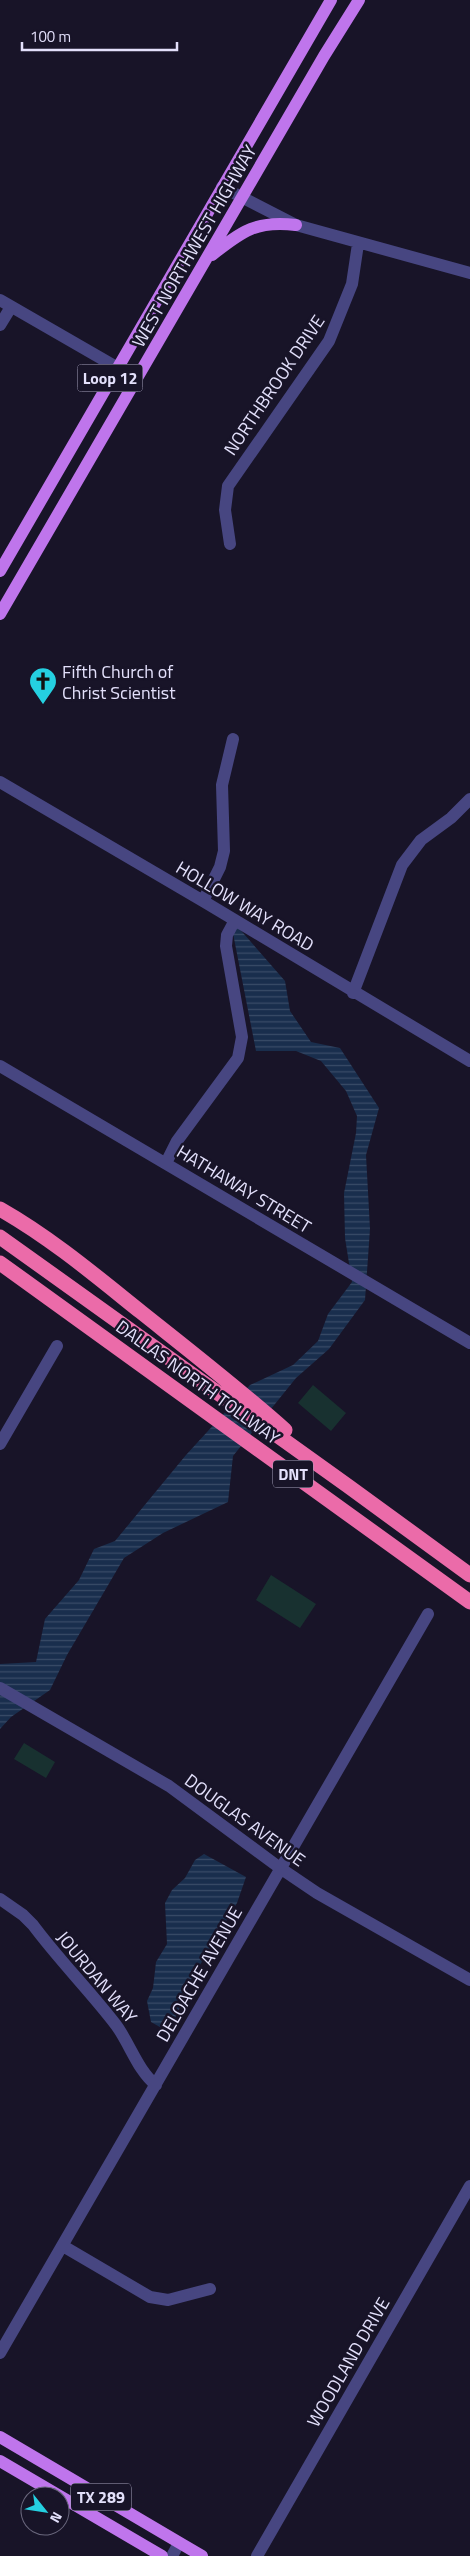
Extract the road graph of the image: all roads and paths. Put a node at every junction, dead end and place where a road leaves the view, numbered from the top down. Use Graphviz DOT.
graph roads {
  1 [pos="359,0"];
  2 [pos="330,2"];
  3 [pos="347,17"];
  4 [pos="222,187"];
  5 [pos="242,198"];
  6 [pos="296,225"];
  7 [pos="358,244"];
  8 [pos="206,260"];
  9 [pos="470,273"];
  10 [pos="5,304"];
  11 [pos="0,325"];
  12 [pos="116,368"];
  13 [pos="137,379"];
  14 [pos="230,544"];
  15 [pos="0,571"];
  16 [pos="0,614"];
  17 [pos="233,739"];
  18 [pos="0,782"];
  19 [pos="470,799"];
  20 [pos="203,901"];
  21 [pos="235,920"];
  22 [pos="353,992"];
  23 [pos="470,1061"];
  24 [pos="0,1066"];
  25 [pos="166,1163"];
  26 [pos="0,1209"];
  27 [pos="0,1237"];
  28 [pos="0,1263"];
  29 [pos="0,1268"];
  30 [pos="23,1280"];
  31 [pos="470,1343"];
  32 [pos="57,1346"];
  33 [pos="0,1444"];
  34 [pos="348,1486"];
  35 [pos="470,1576"];
  36 [pos="470,1602"];
  37 [pos="428,1614"];
  38 [pos="0,1688"];
  39 [pos="280,1868"];
  40 [pos="0,1899"];
  41 [pos="470,1980"];
  42 [pos="156,2085"];
  43 [pos="470,2186"];
  44 [pos="63,2246"];
  45 [pos="210,2289"];
  46 [pos="0,2353"];
  47 [pos="0,2437"];
  48 [pos="0,2461"];
  49 [pos="179,2543"];
  50 [pos="162,2556"];
  51 [pos="172,2556"];
  52 [pos="202,2556"];
  53 [pos="257,2556"];
  1 -- 3 [label="main road, WEST NORTHWEST HIGHWAY / Loop 12"];
  2 -- 3 [label="main road"];
  2 -- 4 [label="main road, WEST NORTHWEST HIGHWAY / Loop 12"];
  3 -- 5 [label="main road, WEST NORTHWEST HIGHWAY / Loop 12"];
  4 -- 5 [label="street"];
  4 -- 12 [label="main road, WEST NORTHWEST HIGHWAY / Loop 12"];
  5 -- 6 [label="street"];
  5 -- 8 [label="main road, WEST NORTHWEST HIGHWAY / Loop 12"];
  6 -- 7 [label="street"];
  6 -- 8 [label="main road"];
  7 -- 9 [label="street"];
  7 -- 14 [label="street, NORTHBROOK DRIVE"];
  8 -- 13 [label="main road, WEST NORTHWEST HIGHWAY / Loop 12"];
  10 -- 11 [label="street"];
  10 -- 12 [label="street"];
  12 -- 13 [label="street"];
  12 -- 15 [label="main road, WEST NORTHWEST HIGHWAY / Loop 12"];
  13 -- 16 [label="main road, WEST NORTHWEST HIGHWAY / Loop 12"];
  17 -- 20 [label="street"];
  18 -- 20 [label="street, HOLLOW WAY ROAD"];
  19 -- 22 [label="street"];
  20 -- 21 [label="street, HOLLOW WAY ROAD"];
  21 -- 22 [label="street, HOLLOW WAY ROAD"];
  21 -- 25 [label="street"];
  22 -- 23 [label="street, HOLLOW WAY ROAD"];
  24 -- 25 [label="street, HATHAWAY STREET"];
  25 -- 31 [label="street, HATHAWAY STREET"];
  26 -- 34 [label="highway"];
  27 -- 34 [label="highway, DALLAS NORTH TOLLWAY / DNT"];
  28 -- 30 [label="highway, DALLAS NORTH TOLLWAY / DNT"];
  29 -- 30 [label="highway"];
  30 -- 36 [label="highway, DALLAS NORTH TOLLWAY / DNT"];
  32 -- 33 [label="street"];
  34 -- 35 [label="highway, DALLAS NORTH TOLLWAY / DNT"];
  37 -- 39 [label="street, DELOACHE AVENUE"];
  38 -- 39 [label="street, DOUGLAS AVENUE"];
  39 -- 41 [label="street, DOUGLAS AVENUE"];
  39 -- 42 [label="street, DELOACHE AVENUE"];
  40 -- 42 [label="street, JOURDAN WAY"];
  42 -- 44 [label="street, DELOACHE AVENUE"];
  43 -- 53 [label="street, WOODLAND DRIVE"];
  44 -- 45 [label="street"];
  44 -- 46 [label="street, DELOACHE AVENUE"];
  47 -- 49 [label="main road, TX 289"];
  48 -- 50 [label="main road, TX 289"];
  49 -- 51 [label="street"];
  49 -- 52 [label="main road, TX 289"];
}
